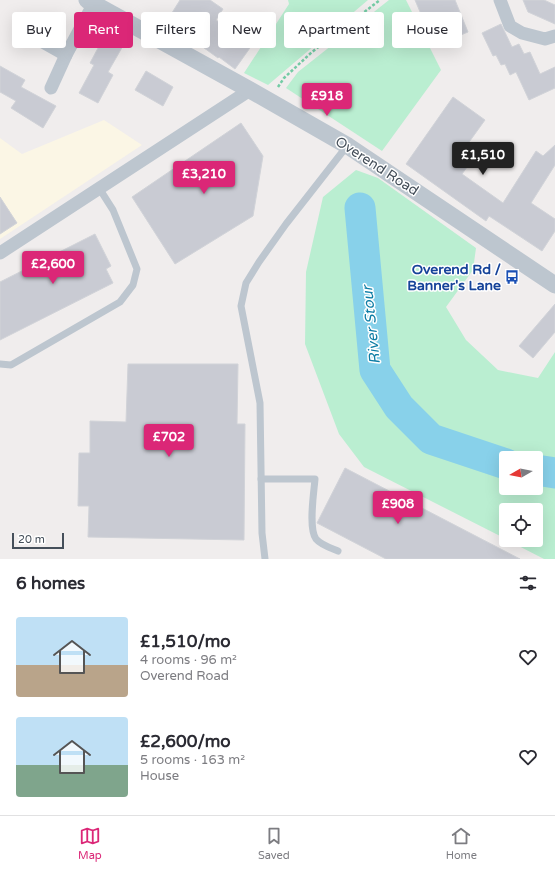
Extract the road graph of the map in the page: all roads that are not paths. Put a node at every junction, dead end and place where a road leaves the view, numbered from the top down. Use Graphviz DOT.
graph roads {
  1 [pos="500,0"];
  2 [pos="90,2"];
  3 [pos="555,36"];
  4 [pos="54,48"];
  5 [pos="66,55"];
  6 [pos="51,88"];
  7 [pos="250,90"];
  8 [pos="348,146"];
  9 [pos="99,188"];
  10 [pos="0,253"];
  11 [pos="555,285"];
  12 [pos="0,364"];
  13 [pos="261,479"];
  14 [pos="338,551"];
  15 [pos="265,559"];
  1 -- 3 [label="street"];
  2 -- 5 [label="street"];
  2 -- 7 [label="street, Overend Road"];
  4 -- 5 [label="street"];
  5 -- 6 [label="street"];
  7 -- 8 [label="street, Overend Road"];
  7 -- 9 [label="street"];
  8 -- 11 [label="street, Overend Road"];
  8 -- 13 [label="lane"];
  9 -- 10 [label="street"];
  9 -- 12 [label="lane"];
  13 -- 14 [label="lane"];
  13 -- 15 [label="lane"];
}
